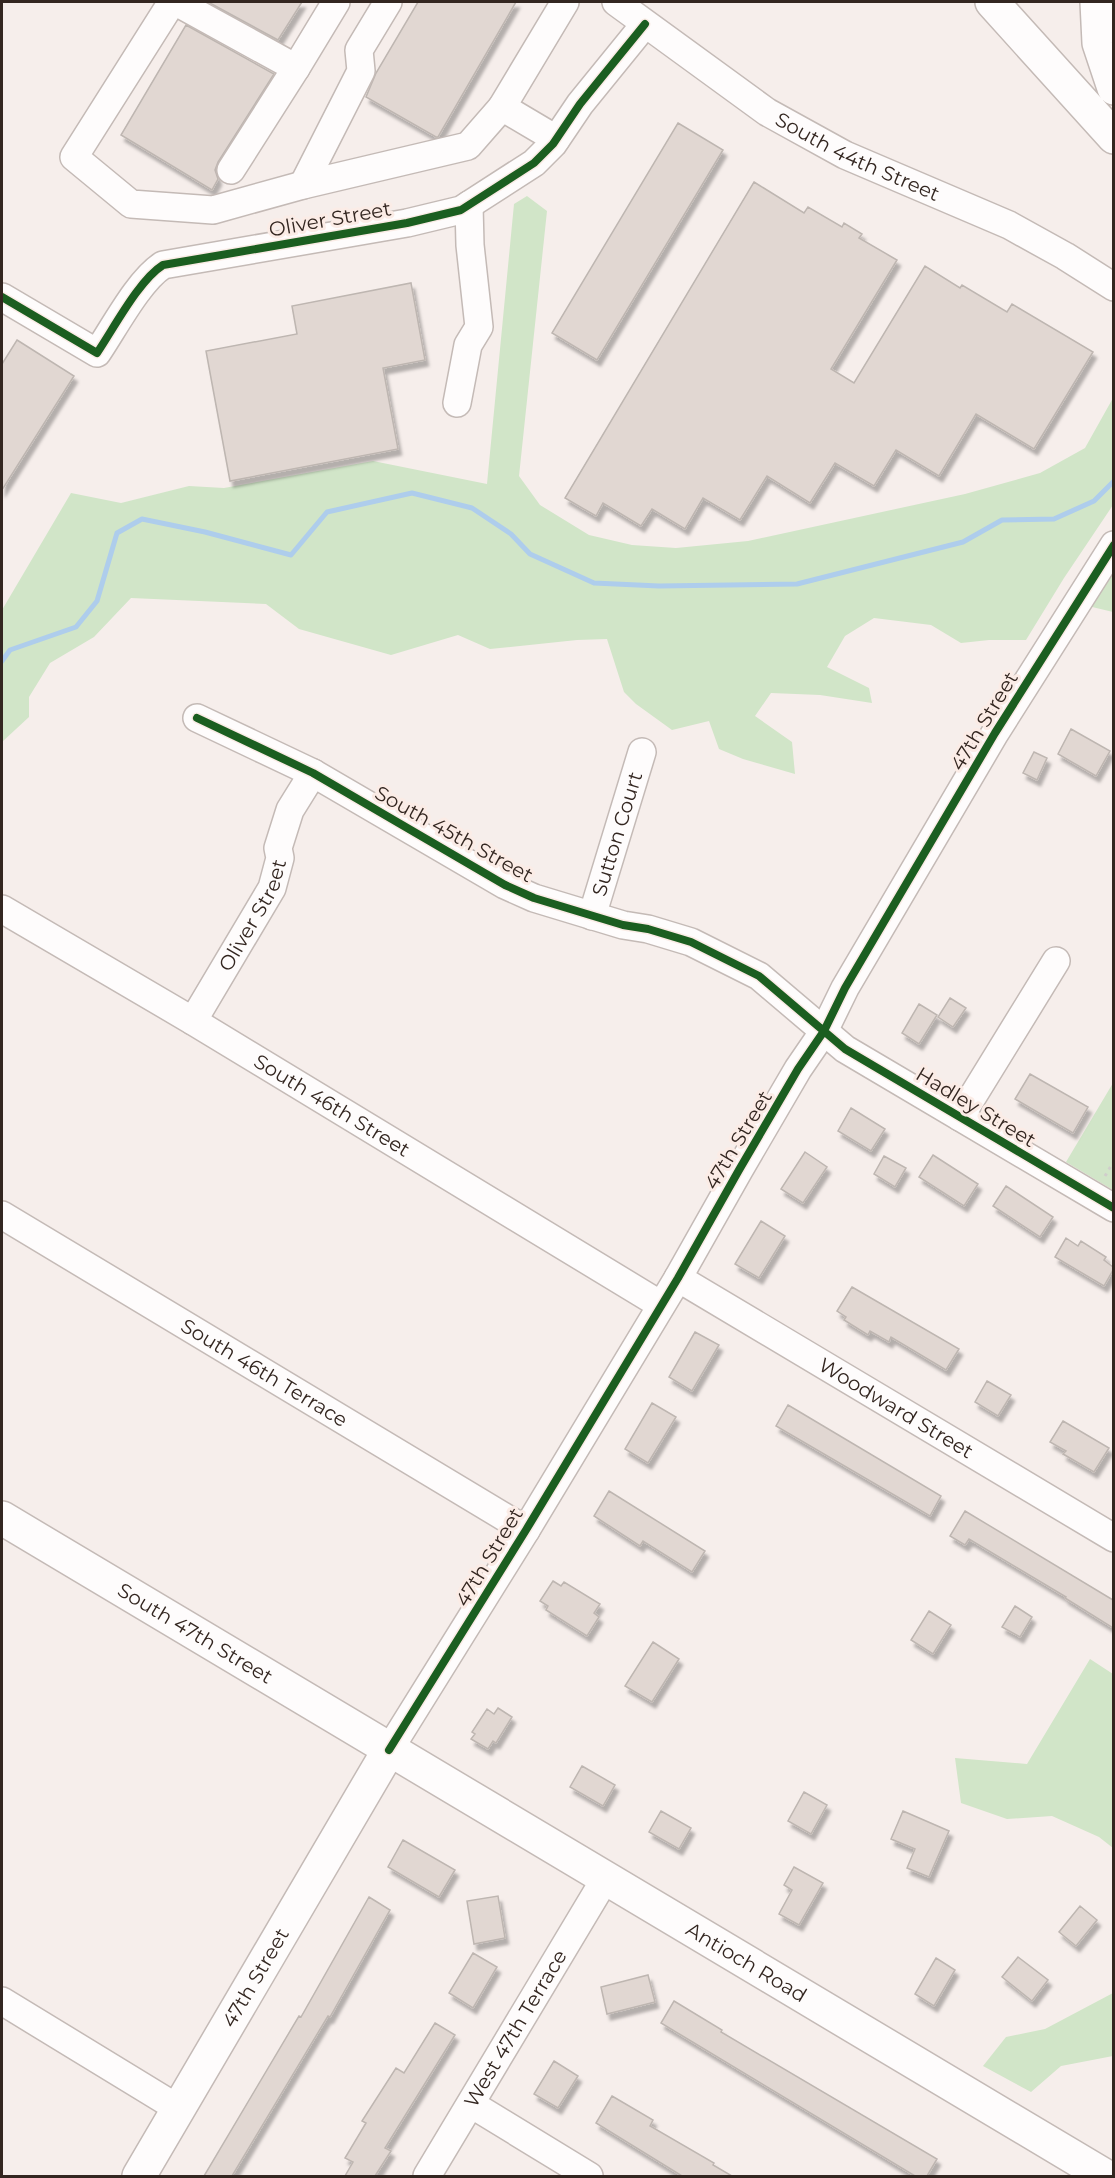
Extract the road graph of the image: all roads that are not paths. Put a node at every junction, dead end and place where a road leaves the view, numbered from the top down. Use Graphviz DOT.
graph roads {
  1 [pos="174,2"];
  2 [pos="336,2"];
  3 [pos="388,2"];
  4 [pos="565,2"];
  5 [pos="616,2"];
  6 [pos="992,2"];
  7 [pos="1097,2"];
  8 [pos="645,24"];
  9 [pos="296,69"];
  10 [pos="1113,88"];
  11 [pos="502,107"];
  12 [pos="1113,137"];
  13 [pos="556,138"];
  14 [pos="231,170"];
  15 [pos="303,185"];
  16 [pos="469,205"];
  17 [pos="1113,287"];
  18 [pos="2,297"];
  19 [pos="457,403"];
  20 [pos="1113,545"];
  21 [pos="196,718"];
  22 [pos="642,752"];
  23 [pos="312,773"];
  24 [pos="2,909"];
  25 [pos="592,916"];
  26 [pos="1056,961"];
  27 [pos="193,1021"];
  28 [pos="824,1031"];
  29 [pos="960,1117"];
  30 [pos="1113,1208"];
  31 [pos="2,1215"];
  32 [pos="678,1278"];
  33 [pos="661,1305"];
  34 [pos="2,1518"];
  35 [pos="526,1530"];
  36 [pos="1113,1538"];
  37 [pos="389,1750"];
  38 [pos="605,1880"];
  39 [pos="2,2001"];
  40 [pos="471,2104"];
  41 [pos="179,2109"];
  42 [pos="1087,2172"];
  43 [pos="139,2176"];
  44 [pos="427,2176"];
  45 [pos="589,2176"];
  1 -- 9 [label="street"];
  1 -- 15 [label="street"];
  2 -- 9 [label="street"];
  3 -- 15 [label="street"];
  4 -- 11 [label="street"];
  5 -- 8 [label="street, South 44th Street"];
  6 -- 12 [label="main road"];
  7 -- 10 [label="main road"];
  8 -- 13 [label="street, Oliver Street"];
  8 -- 17 [label="street, South 44th Street"];
  9 -- 14 [label="street"];
  11 -- 13 [label="street"];
  11 -- 15 [label="street"];
  13 -- 16 [label="street, Oliver Street"];
  16 -- 18 [label="street, Oliver Street"];
  16 -- 19 [label="street"];
  20 -- 28 [label="street, 47th Street"];
  21 -- 23 [label="street, South 45th Street"];
  22 -- 25 [label="street, Sutton Court"];
  23 -- 25 [label="street, South 45th Street"];
  23 -- 27 [label="street, Oliver Street"];
  24 -- 27 [label="street, South 46th Street"];
  25 -- 28 [label="street, South 45th Street"];
  26 -- 29 [label="street"];
  27 -- 33 [label="street, South 46th Street"];
  28 -- 29 [label="street, Hadley Street"];
  28 -- 32 [label="street, 47th Street"];
  29 -- 30 [label="street, Hadley Street"];
  31 -- 35 [label="street, South 46th Terrace"];
  32 -- 33 [label="street, 47th Street"];
  32 -- 36 [label="street, Woodward Street"];
  33 -- 35 [label="street, 47th Street"];
  34 -- 37 [label="main road, South 47th Street"];
  35 -- 37 [label="street, 47th Street"];
  37 -- 38 [label="main road, Antioch Road"];
  37 -- 41 [label="main road, 47th Street"];
  38 -- 40 [label="street, West 47th Terrace"];
  38 -- 42 [label="main road, Antioch Road"];
  39 -- 41 [label="street"];
  40 -- 44 [label="street, West 47th Terrace"];
  40 -- 45 [label="street"];
  41 -- 43 [label="main road, 47th Street"];
}
